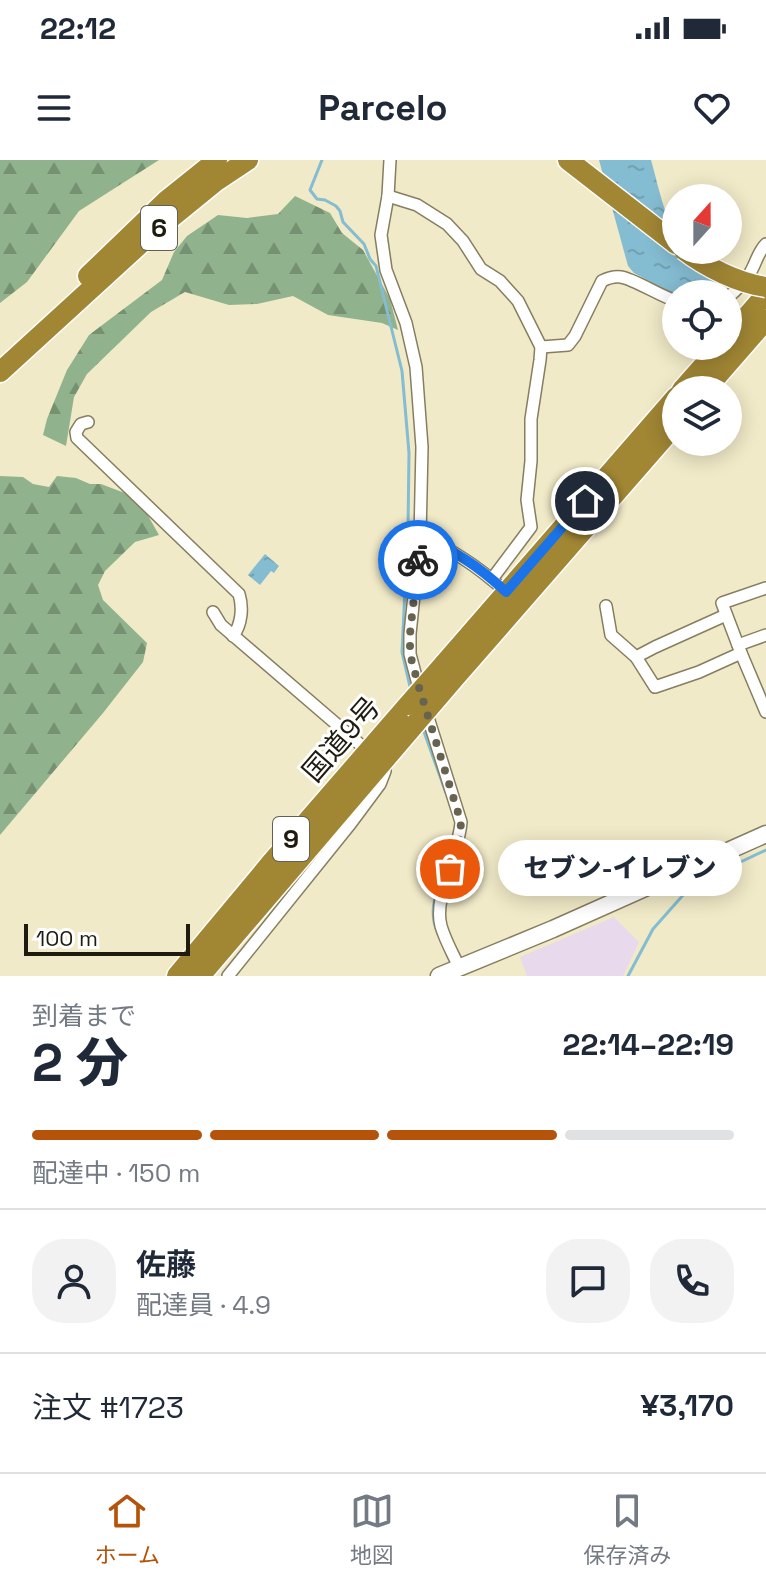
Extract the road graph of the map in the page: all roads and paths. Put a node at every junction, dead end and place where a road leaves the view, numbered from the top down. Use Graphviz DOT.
graph roads {
  1 [pos="217,160"];
  2 [pos="248,160"];
  3 [pos="390,160"];
  4 [pos="575,165"];
  5 [pos="388,196"];
  6 [pos="662,233"];
  7 [pos="766,244"];
  8 [pos="707,264"];
  9 [pos="742,283"];
  10 [pos="766,287"];
  11 [pos="766,294"];
  12 [pos="662,296"];
  13 [pos="766,320"];
  14 [pos="742,322"];
  15 [pos="541,347"];
  16 [pos="0,358"];
  17 [pos="709,360"];
  18 [pos="0,372"];
  19 [pos="694,376"];
  20 [pos="717,376"];
  21 [pos="662,412"];
  22 [pos="88,422"];
  23 [pos="662,439"];
  24 [pos="420,537"];
  25 [pos="499,585"];
  26 [pos="766,588"];
  27 [pos="606,606"];
  28 [pos="213,612"];
  29 [pos="726,615"];
  30 [pos="766,635"];
  31 [pos="233,636"];
  32 [pos="740,649"];
  33 [pos="636,657"];
  34 [pos="447,673"];
  35 [pos="766,712"];
  36 [pos="374,757"];
  37 [pos="766,834"];
  38 [pos="459,967"];
  39 [pos="177,976"];
  40 [pos="200,976"];
  41 [pos="228,976"];
  42 [pos="439,976"];
  1 -- 16 [label="highway, 6"];
  2 -- 18 [label="highway, 6"];
  3 -- 5 [label="street"];
  4 -- 6 [label="highway"];
  5 -- 15 [label="street"];
  5 -- 24 [label="street"];
  7 -- 9 [label="street"];
  8 -- 10 [label="highway, bridge"];
  11 -- 14 [label="highway"];
  12 -- 15 [label="street"];
  13 -- 20 [label="highway"];
  15 -- 25 [label="street"];
  17 -- 19 [label="highway"];
  21 -- 25 [label="highway, 国道9号 / 9"];
  22 -- 31 [label="street"];
  23 -- 34 [label="highway, 国道9号 / 9"];
  24 -- 25 [label="street"];
  24 -- 38 [label="street"];
  25 -- 34 [label="highway, 国道9号 / 9"];
  26 -- 29 [label="street"];
  27 -- 33 [label="street"];
  28 -- 31 [label="street"];
  29 -- 32 [label="street"];
  29 -- 33 [label="street"];
  30 -- 32 [label="street"];
  31 -- 36 [label="street"];
  32 -- 33 [label="street"];
  32 -- 35 [label="street"];
  34 -- 36 [label="highway, 国道9号 / 9, bridge"];
  36 -- 39 [label="highway, 国道9号 / 9"];
  36 -- 40 [label="highway, 国道9号 / 9"];
  36 -- 41 [label="street"];
  37 -- 38 [label="street"];
  38 -- 42 [label="street"];
}
